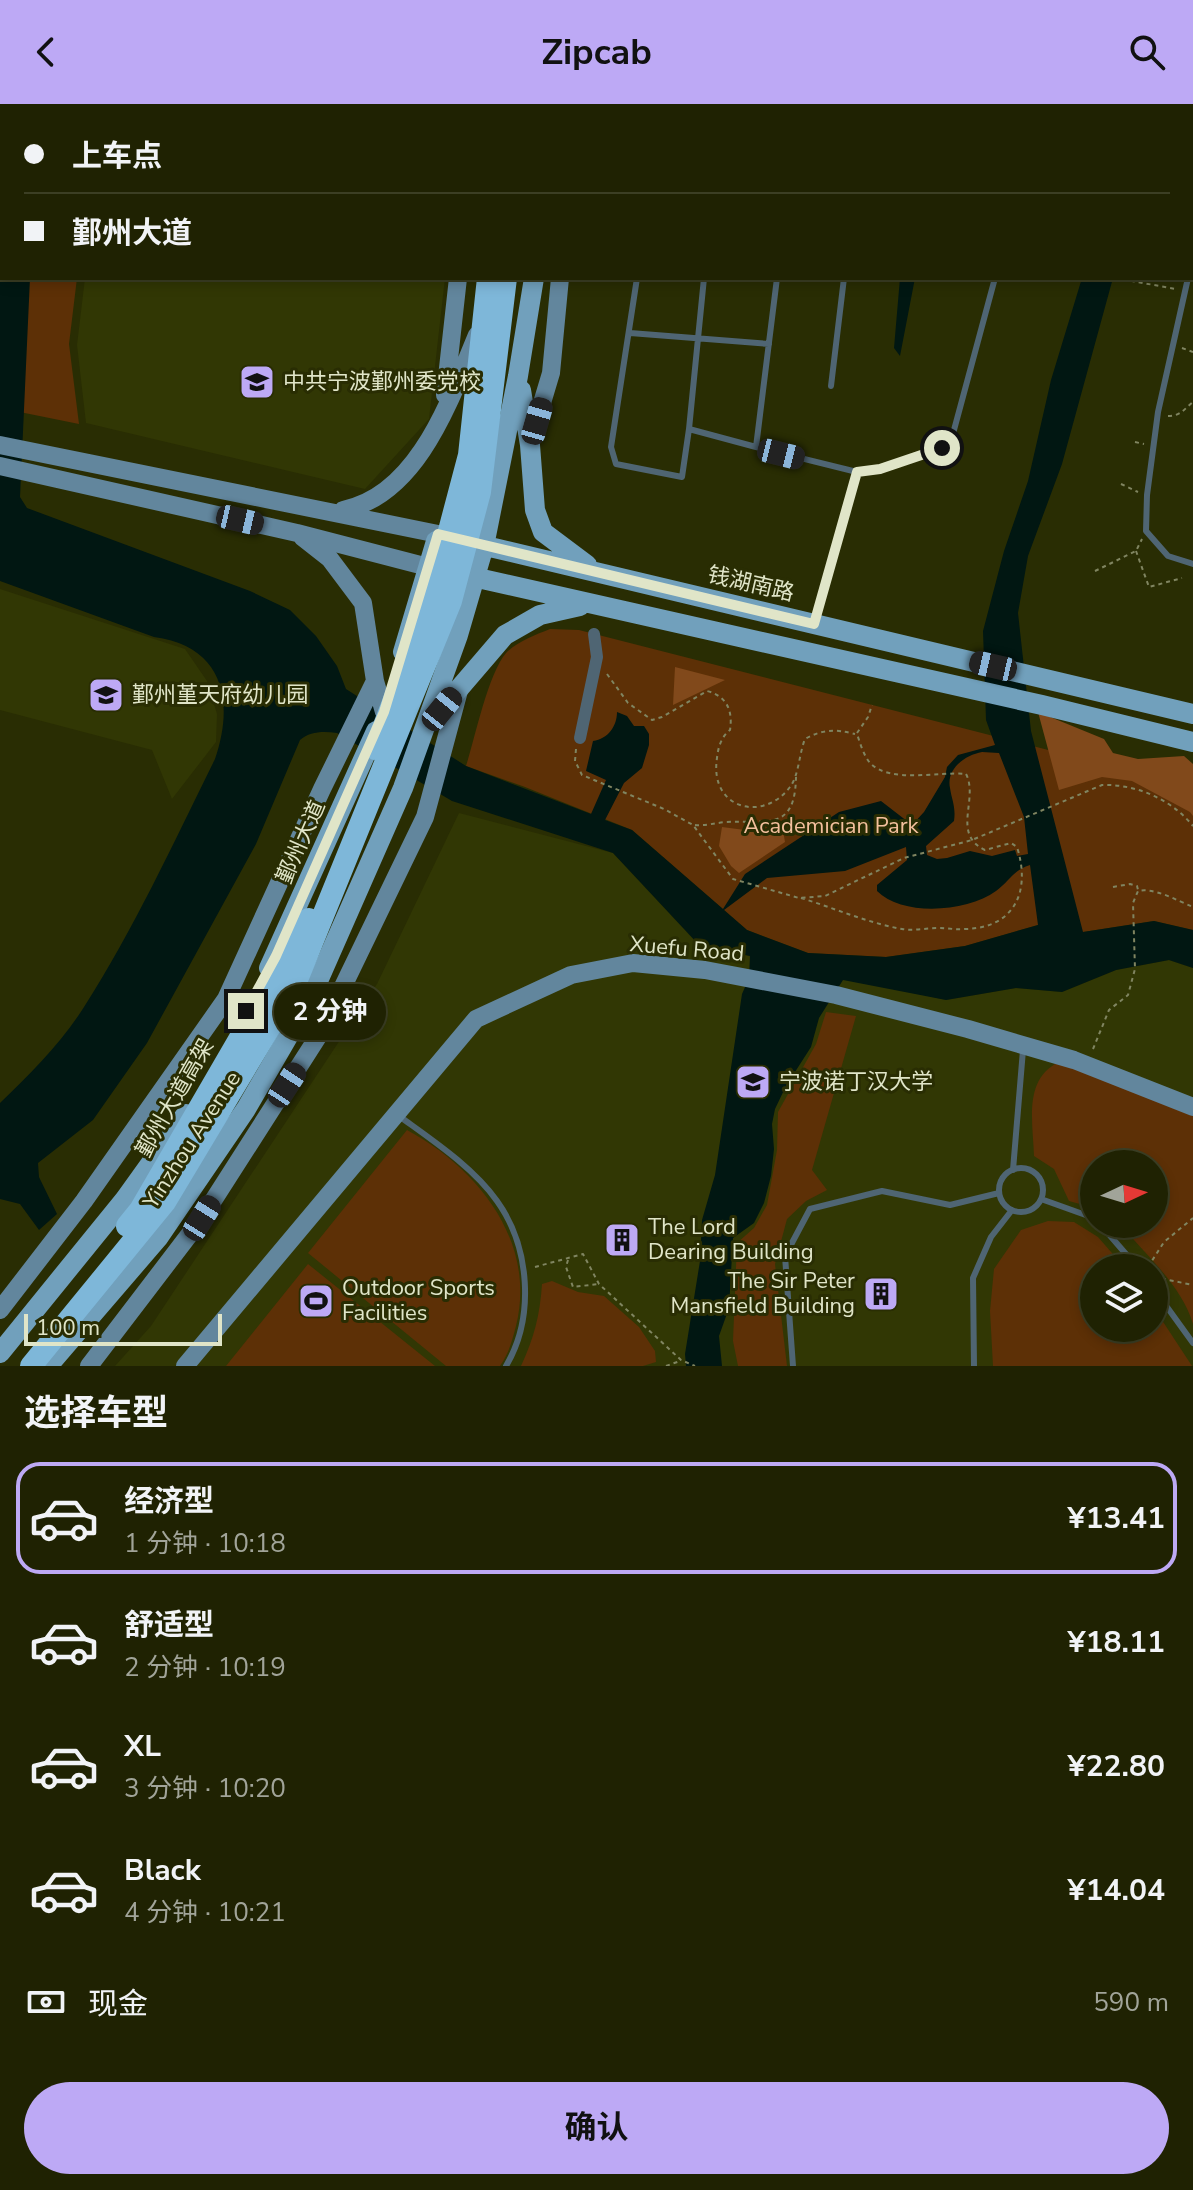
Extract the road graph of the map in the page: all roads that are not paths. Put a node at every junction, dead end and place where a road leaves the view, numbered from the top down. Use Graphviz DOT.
graph roads {
  1 [pos="458,280"];
  2 [pos="486,280"];
  3 [pos="486,280"];
  4 [pos="506,280"];
  5 [pos="534,280"];
  6 [pos="560,280"];
  7 [pos="637,280"];
  8 [pos="704,280"];
  9 [pos="777,280"];
  10 [pos="844,280"];
  11 [pos="994,280"];
  12 [pos="1188,280"];
  13 [pos="478,332"];
  14 [pos="630,333"];
  15 [pos="698,338"];
  16 [pos="769,344"];
  17 [pos="518,376"];
  18 [pos="831,386"];
  19 [pos="443,416"];
  20 [pos="689,429"];
  21 [pos="0,445"];
  22 [pos="530,445"];
  23 [pos="756,447"];
  24 [pos="0,466"];
  25 [pos="857,472"];
  26 [pos="336,511"];
  27 [pos="297,533"];
  28 [pos="438,534"];
  29 [pos="484,546"];
  30 [pos="1193,564"];
  31 [pos="428,567"];
  32 [pos="600,574"];
  33 [pos="473,577"];
  34 [pos="589,605"];
  35 [pos="814,624"];
  36 [pos="594,634"];
  37 [pos="375,681"];
  38 [pos="461,686"];
  39 [pos="384,712"];
  40 [pos="1193,714"];
  41 [pos="423,732"];
  42 [pos="580,738"];
  43 [pos="1193,742"];
  44 [pos="1023,1045"];
  45 [pos="1193,1107"];
  46 [pos="397,1114"];
  47 [pos="1013,1170"];
  48 [pos="999,1193"];
  49 [pos="1041,1199"];
  50 [pos="1012,1210"];
  51 [pos="1080,1213"];
  52 [pos="1112,1238"];
  53 [pos="1126,1254"];
  54 [pos="1168,1308"];
  55 [pos="0,1310"];
  56 [pos="1193,1343"];
  57 [pos="0,1353"];
  58 [pos="14,1366"];
  59 [pos="31,1366"];
  60 [pos="48,1366"];
  61 [pos="89,1366"];
  62 [pos="185,1366"];
  63 [pos="506,1366"];
  64 [pos="793,1366"];
  65 [pos="974,1366"];
  1 -- 19 [label="street"];
  2 -- 13 [label="main road, 鄞州大道"];
  3 -- 58 [label="highway, 鄞州大道高架, bridge"];
  4 -- 59 [label="highway, Yinzhou Avenue, bridge"];
  5 -- 17 [label="main road, Yinzhou Avenue"];
  6 -- 22 [label="street"];
  7 -- 14 [label="lane"];
  8 -- 15 [label="lane"];
  9 -- 16 [label="lane"];
  10 -- 18 [label="lane"];
  11 -- 25 [label="lane"];
  12 -- 30 [label="lane"];
  13 -- 19 [label="street"];
  13 -- 28 [label="main road, 鄞州大道"];
  14 -- 15 [label="lane"];
  14 -- 20 [label="lane"];
  15 -- 16 [label="lane"];
  15 -- 20 [label="lane"];
  16 -- 23 [label="lane"];
  17 -- 22 [label="main road"];
  17 -- 29 [label="main road, Yinzhou Avenue"];
  19 -- 26 [label="street"];
  20 -- 23 [label="lane"];
  21 -- 26 [label="street"];
  22 -- 32 [label="main road"];
  23 -- 25 [label="lane"];
  24 -- 27 [label="street"];
  25 -- 35 [label="lane"];
  26 -- 28 [label="street"];
  27 -- 31 [label="street"];
  27 -- 37 [label="street"];
  28 -- 29 [label="main road, 钱湖南路"];
  28 -- 31 [label="main road, 鄞州大道"];
  29 -- 32 [label="main road, 钱湖南路"];
  29 -- 33 [label="main road, Yinzhou Avenue"];
  31 -- 33 [label="main road"];
  31 -- 39 [label="main road, 鄞州大道"];
  32 -- 35 [label="main road, 钱湖南路"];
  33 -- 34 [label="main road"];
  33 -- 41 [label="main road, Yinzhou Avenue"];
  34 -- 38 [label="main road"];
  34 -- 43 [label="main road"];
  35 -- 40 [label="main road, 钱湖南路"];
  36 -- 42 [label="street"];
  37 -- 39 [label="street"];
  37 -- 55 [label="street"];
  38 -- 41 [label="main road"];
  38 -- 61 [label="street"];
  39 -- 57 [label="main road, 鄞州大道"];
  41 -- 60 [label="main road, Yinzhou Avenue"];
  44 -- 45 [label="street, Xuefu Road"];
  44 -- 46 [label="street, Xuefu Road"];
  44 -- 47 [label="lane"];
  46 -- 62 [label="street, Xuefu Road"];
  46 -- 63 [label="lane"];
  47 -- 48 [label="lane"];
  47 -- 49 [label="lane"];
  48 -- 50 [label="lane"];
  48 -- 64 [label="lane"];
  49 -- 50 [label="lane"];
  49 -- 51 [label="lane"];
  50 -- 65 [label="lane"];
  52 -- 53 [label="lane"];
  54 -- 56 [label="lane"];
}
